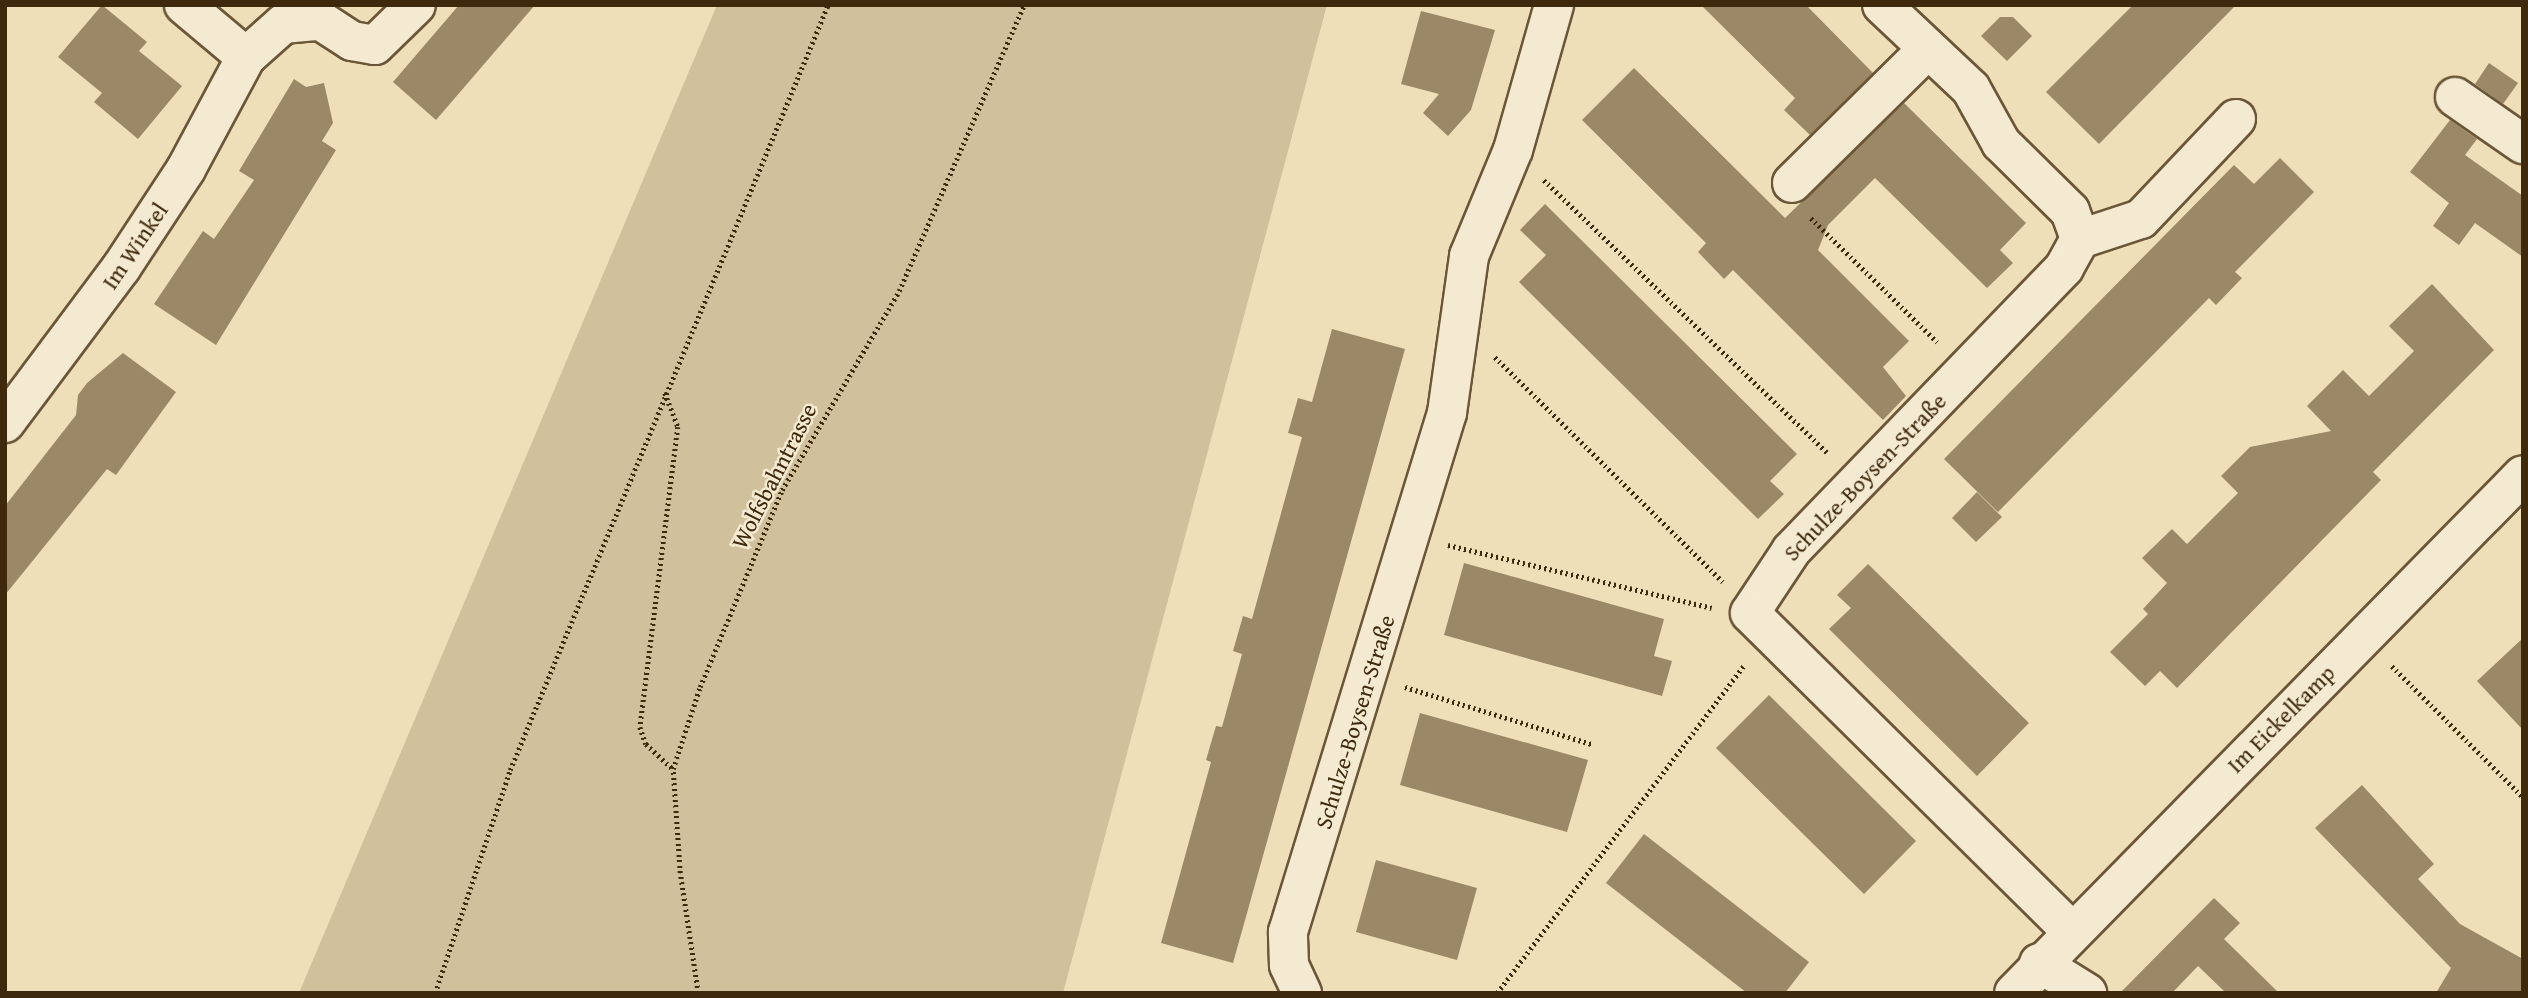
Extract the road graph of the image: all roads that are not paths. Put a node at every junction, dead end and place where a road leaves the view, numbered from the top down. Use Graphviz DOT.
graph roads {
  1 [pos="184,5"];
  2 [pos="416,5"];
  3 [pos="1554,5"];
  4 [pos="1882,5"];
  5 [pos="1928,49"];
  6 [pos="246,57"];
  7 [pos="2455,97"];
  8 [pos="2236,119"];
  9 [pos="2523,144"];
  10 [pos="1792,183"];
  11 [pos="2080,239"];
  12 [pos="5,424"];
  13 [pos="2523,475"];
  14 [pos="2071,932"];
  15 [pos="2039,963"];
  16 [pos="1302,993"];
  17 [pos="2014,993"];
  18 [pos="2087,993"];
  1 -- 6 [label="street"];
  2 -- 6 [label="street, Im Winkel"];
  3 -- 16 [label="street, Schulze-Boysen-Straße"];
  4 -- 5 [label="street"];
  5 -- 10 [label="street"];
  5 -- 11 [label="street"];
  6 -- 12 [label="street, Im Winkel"];
  7 -- 9 [label="street"];
  8 -- 11 [label="street"];
  11 -- 14 [label="street, Schulze-Boysen-Straße"];
  13 -- 14 [label="street, Im Eickelkamp"];
  14 -- 15 [label="street, Im Eickelkamp"];
  15 -- 17 [label="street, Im Eickelkamp"];
  15 -- 18 [label="street"];
}
